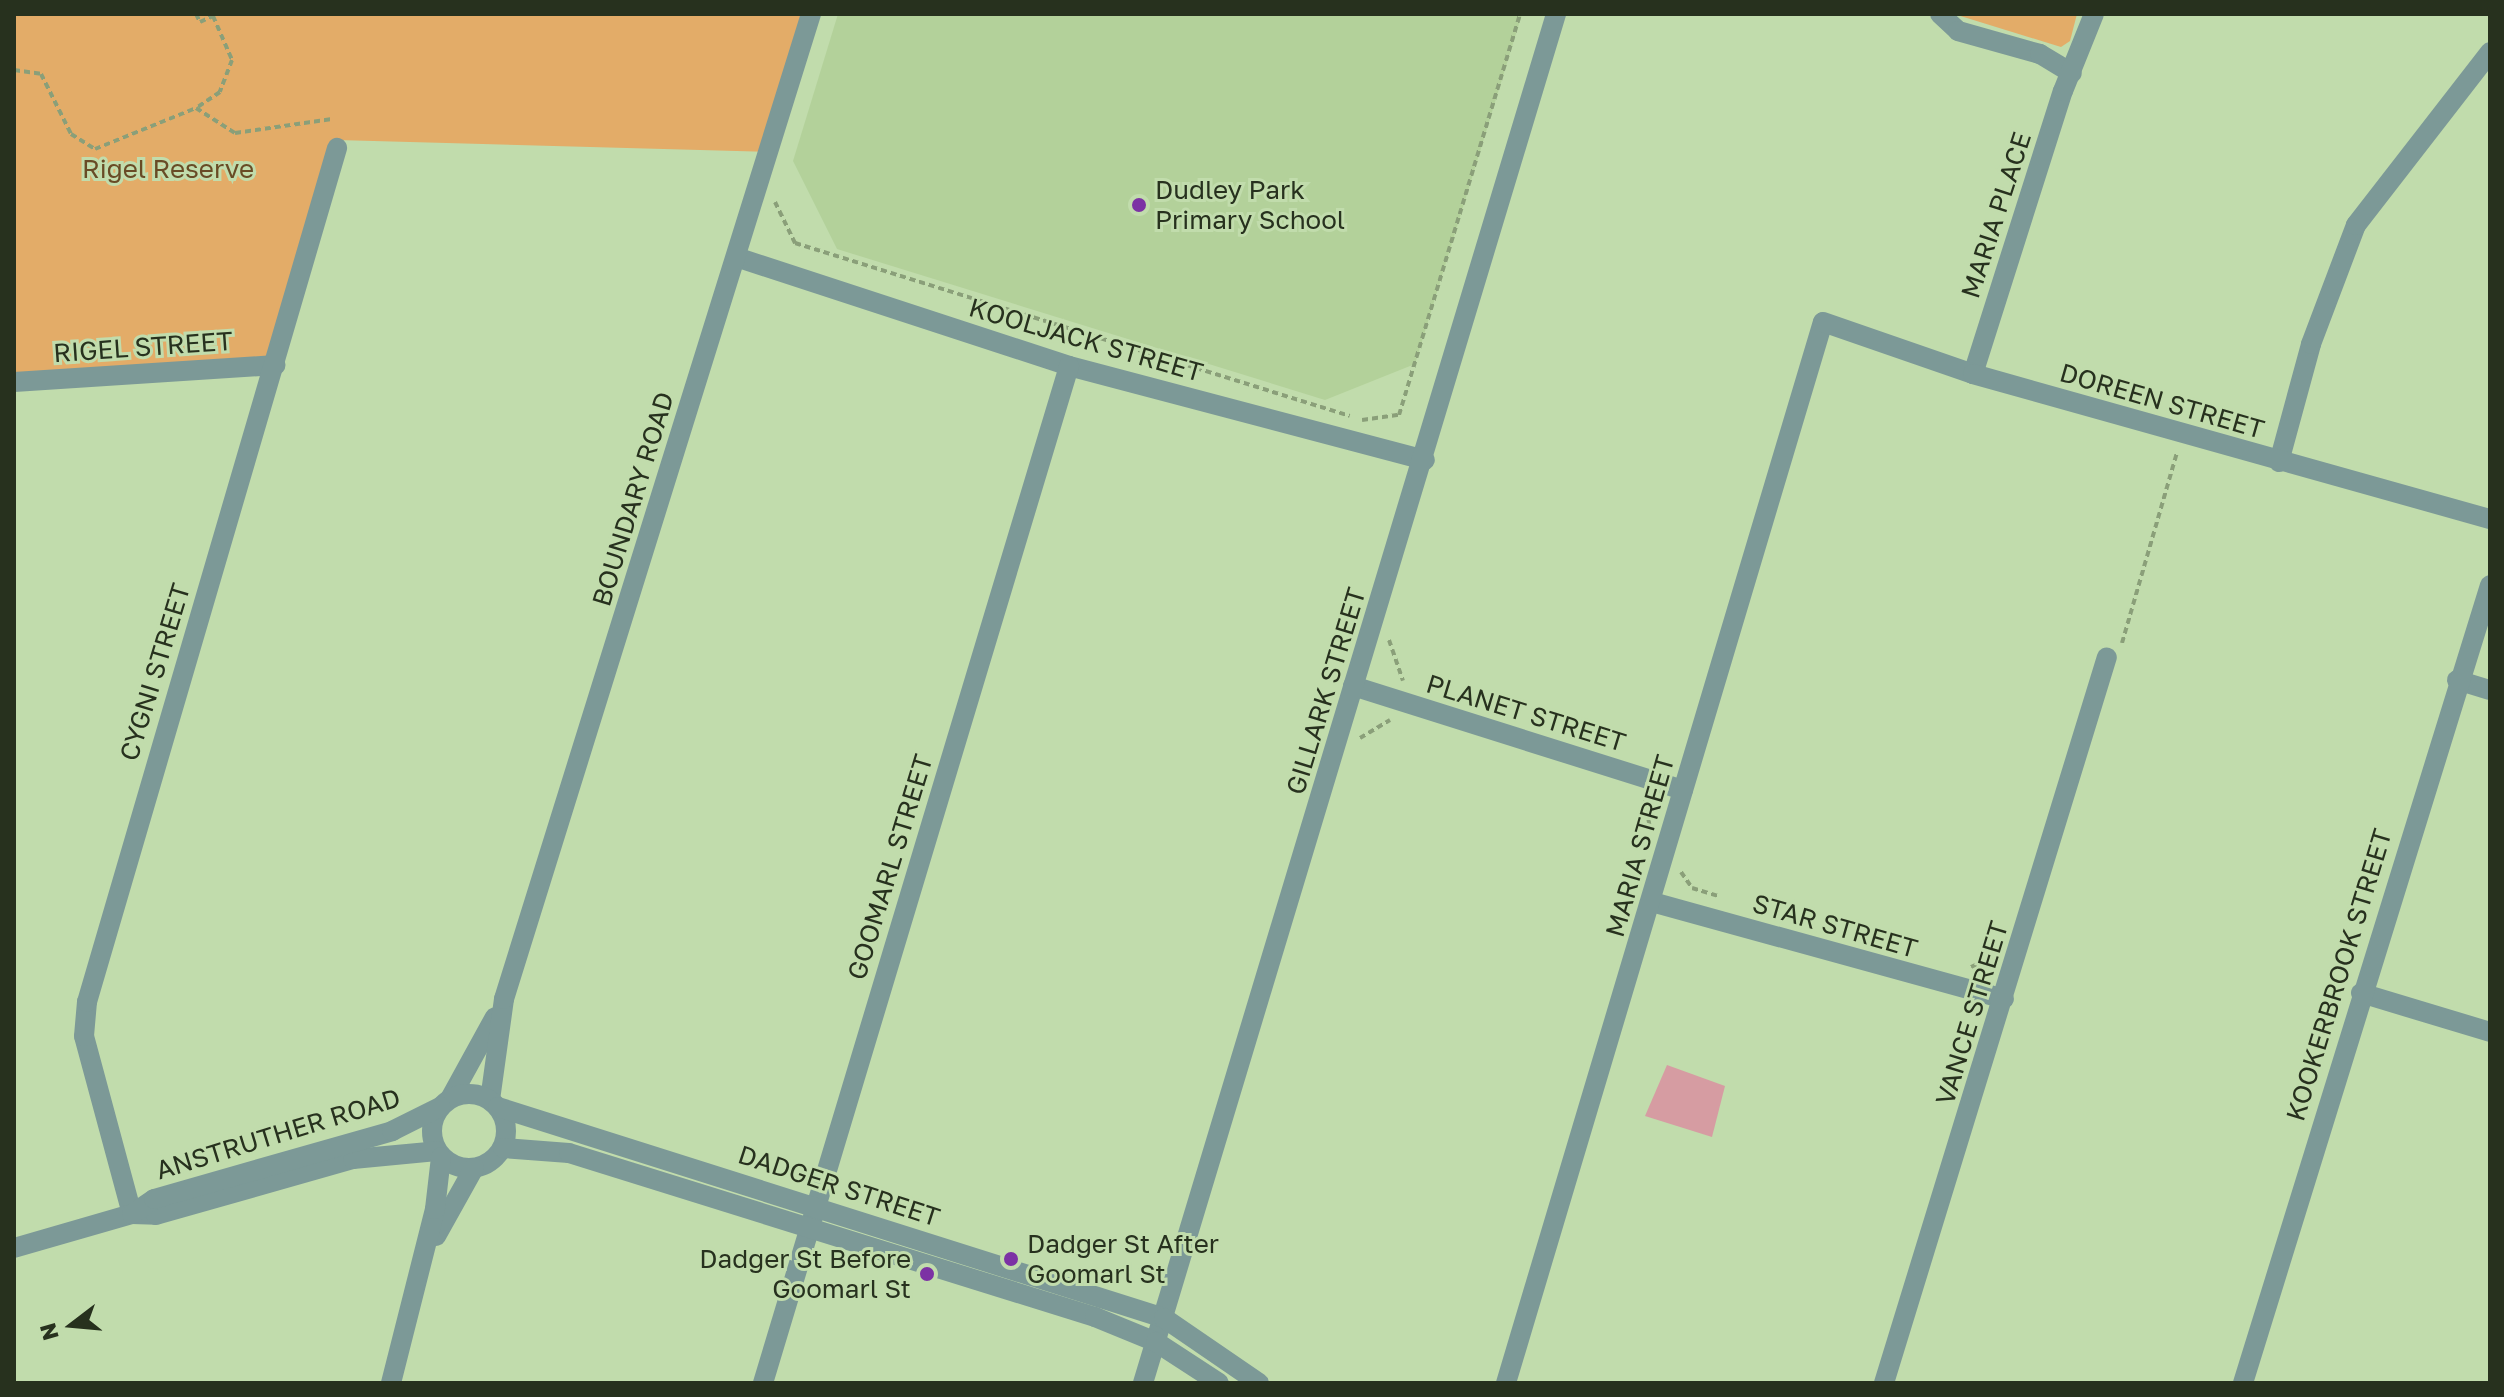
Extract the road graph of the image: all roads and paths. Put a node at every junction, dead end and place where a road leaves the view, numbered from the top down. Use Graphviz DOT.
graph roads {
  1 [pos="196,14"];
  2 [pos="811,14"];
  3 [pos="1520,14"];
  4 [pos="1556,14"];
  5 [pos="1940,14"];
  6 [pos="2094,14"];
  7 [pos="2490,52"];
  8 [pos="14,70"];
  9 [pos="2072,73"];
  10 [pos="196,108"];
  11 [pos="332,119"];
  12 [pos="337,148"];
  13 [pos="773,197"];
  14 [pos="736,257"];
  15 [pos="1823,322"];
  16 [pos="275,365"];
  17 [pos="1069,366"];
  18 [pos="1973,374"];
  19 [pos="14,382"];
  20 [pos="2182,434"];
  21 [pos="1425,460"];
  22 [pos="2279,462"];
  23 [pos="2490,519"];
  24 [pos="2490,585"];
  25 [pos="1387,634"];
  26 [pos="2107,657"];
  27 [pos="2457,680"];
  28 [pos="1353,686"];
  29 [pos="2490,690"];
  30 [pos="1394,710"];
  31 [pos="1404,723"];
  32 [pos="1355,742"];
  33 [pos="1683,790"];
  34 [pos="1638,792"];
  35 [pos="1671,834"];
  36 [pos="1679,867"];
  37 [pos="1734,901"];
  38 [pos="1652,902"];
  39 [pos="2017,955"];
  40 [pos="1961,971"];
  41 [pos="2361,993"];
  42 [pos="504,999"];
  43 [pos="2004,999"];
  44 [pos="2490,1032"];
  45 [pos="446,1102"];
  46 [pos="494,1103"];
  47 [pos="503,1148"];
  48 [pos="439,1154"];
  49 [pos="474,1168"];
  50 [pos="815,1204"];
  51 [pos="132,1214"];
  52 [pos="810,1226"];
  53 [pos="14,1248"];
  54 [pos="423,1261"];
  55 [pos="1164,1318"];
  56 [pos="1156,1342"];
  57 [pos="391,1383"];
  58 [pos="763,1383"];
  59 [pos="1143,1383"];
  60 [pos="1219,1383"];
  61 [pos="1259,1383"];
  62 [pos="1506,1383"];
  63 [pos="1884,1383"];
  64 [pos="2243,1383"];
  1 -- 10 [label="path"];
  2 -- 14 [label="street, BOUNDARY ROAD"];
  3 -- 13 [label="path"];
  4 -- 21 [label="street, GILLARK STREET"];
  5 -- 9 [label="street"];
  6 -- 9 [label="street, MARIA PLACE"];
  7 -- 22 [label="street"];
  8 -- 10 [label="path"];
  9 -- 18 [label="street, MARIA PLACE"];
  10 -- 11 [label="path"];
  12 -- 16 [label="street, CYGNI STREET"];
  14 -- 17 [label="street, KOOLJACK STREET"];
  14 -- 42 [label="street, BOUNDARY ROAD"];
  15 -- 18 [label="street, DOREEN STREET"];
  15 -- 33 [label="street, MARIA STREET"];
  16 -- 19 [label="street, RIGEL STREET"];
  16 -- 51 [label="street, CYGNI STREET"];
  17 -- 21 [label="street, KOOLJACK STREET"];
  17 -- 50 [label="street, GOOMARL STREET"];
  18 -- 20 [label="street, DOREEN STREET"];
  20 -- 22 [label="street, DOREEN STREET"];
  20 -- 26 [label="path"];
  21 -- 28 [label="street, GILLARK STREET"];
  22 -- 23 [label="street, DOREEN STREET"];
  24 -- 27 [label="street, KOOKERBROOK STREET"];
  25 -- 30 [label="path"];
  26 -- 39 [label="street, VANCE STREET"];
  27 -- 29 [label="street"];
  27 -- 41 [label="street, KOOKERBROOK STREET"];
  28 -- 30 [label="street, PLANET STREET"];
  28 -- 55 [label="street, GILLARK STREET"];
  30 -- 31 [label="path"];
  30 -- 32 [label="path"];
  30 -- 33 [label="street, PLANET STREET"];
  33 -- 35 [label="street, MARIA STREET"];
  34 -- 35 [label="path"];
  35 -- 38 [label="street, MARIA STREET"];
  36 -- 37 [label="path"];
  38 -- 43 [label="street, STAR STREET"];
  38 -- 62 [label="street, MARIA STREET"];
  39 -- 40 [label="path"];
  39 -- 43 [label="street, VANCE STREET"];
  41 -- 44 [label="street"];
  41 -- 64 [label="street, KOOKERBROOK STREET"];
  42 -- 45 [label="street, BOUNDARY ROAD"];
  42 -- 46 [label="street, BOUNDARY ROAD"];
  43 -- 63 [label="street, VANCE STREET"];
  45 -- 46 [label="street"];
  45 -- 48 [label="street"];
  45 -- 51 [label="street, ANSTRUTHER ROAD"];
  46 -- 47 [label="street"];
  46 -- 50 [label="street, DADGER STREET"];
  47 -- 49 [label="street"];
  47 -- 52 [label="street, DADGER STREET"];
  48 -- 49 [label="street"];
  48 -- 51 [label="street, ANSTRUTHER ROAD"];
  48 -- 54 [label="street"];
  49 -- 54 [label="street"];
  50 -- 52 [label="street, GOOMARL STREET"];
  50 -- 55 [label="street, DADGER STREET"];
  51 -- 53 [label="street, ANSTRUTHER ROAD"];
  52 -- 56 [label="street, DADGER STREET"];
  52 -- 58 [label="street, GOOMARL STREET"];
  54 -- 57 [label="street"];
  55 -- 56 [label="street, GILLARK STREET"];
  55 -- 61 [label="street, DADGER STREET"];
  56 -- 59 [label="street, GILLARK STREET"];
  56 -- 60 [label="street, DADGER STREET"];
}
